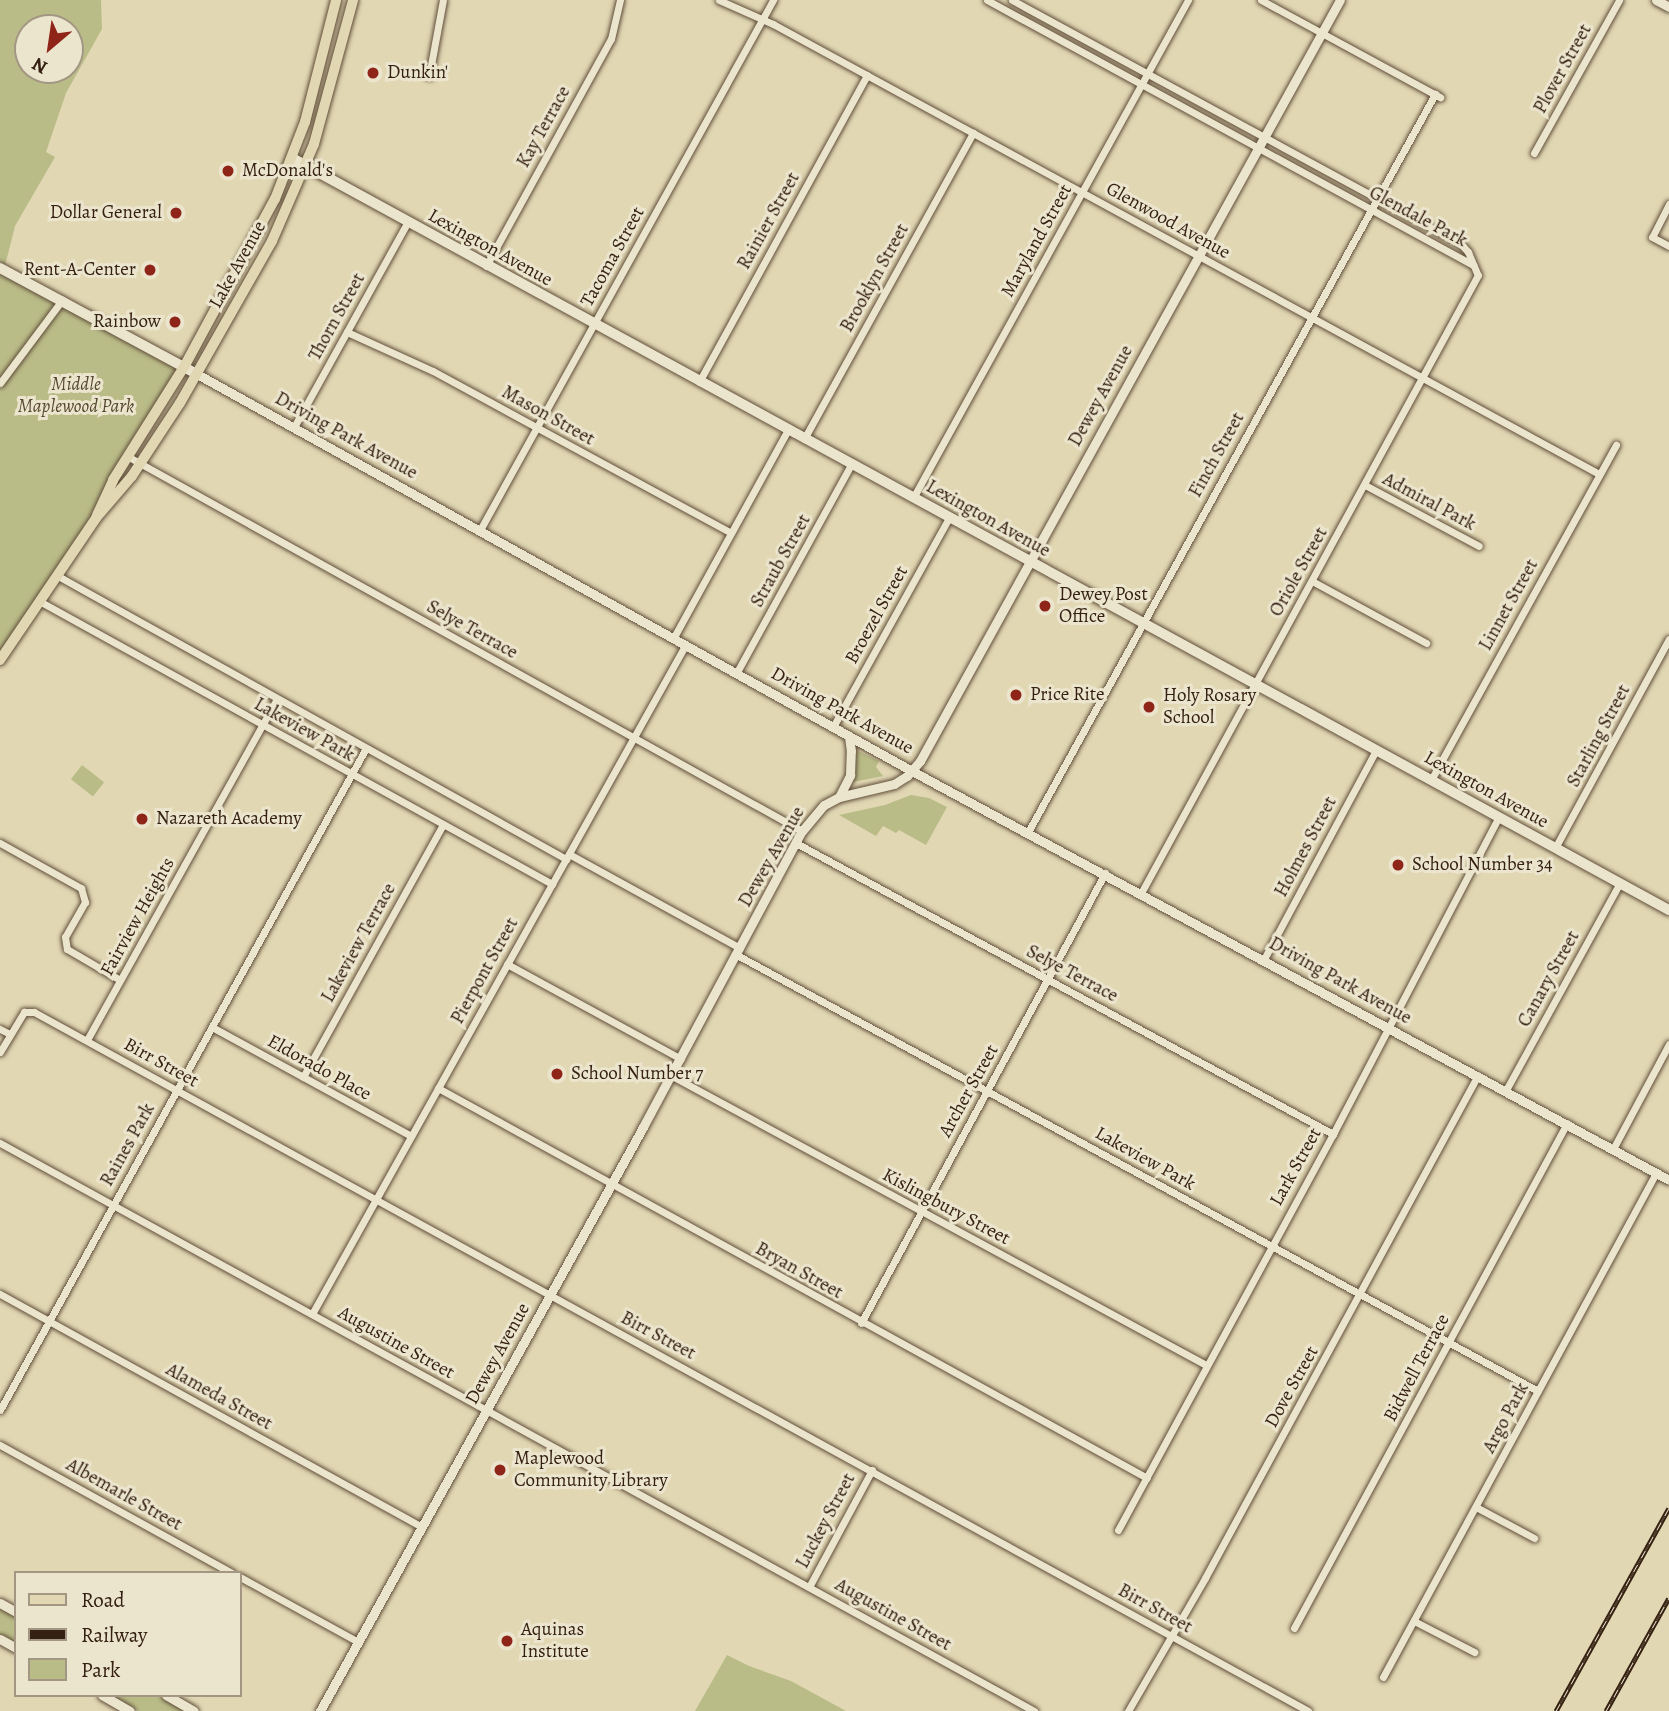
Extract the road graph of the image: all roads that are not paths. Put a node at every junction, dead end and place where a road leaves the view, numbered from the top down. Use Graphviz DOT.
graph roads {
  1 [pos="337,0"];
  2 [pos="353,0"];
  3 [pos="443,0"];
  4 [pos="620,0"];
  5 [pos="719,0"];
  6 [pos="773,0"];
  7 [pos="987,0"];
  8 [pos="1012,0"];
  9 [pos="1188,0"];
  10 [pos="1261,0"];
  11 [pos="1340,0"];
  12 [pos="1619,0"];
  13 [pos="1656,0"];
  14 [pos="1669,7"];
  15 [pos="762,19"];
  16 [pos="1322,33"];
  17 [pos="1148,74"];
  18 [pos="867,75"];
  19 [pos="429,76"];
  20 [pos="1142,84"];
  21 [pos="973,133"];
  22 [pos="1264,137"];
  23 [pos="1258,148"];
  24 [pos="1534,153"];
  25 [pos="292,158"];
  26 [pos="306,167"];
  27 [pos="1082,192"];
  28 [pos="1377,198"];
  29 [pos="1669,204"];
  30 [pos="1371,209"];
  31 [pos="407,223"];
  32 [pos="1669,246"];
  33 [pos="1199,256"];
  34 [pos="1474,265"];
  35 [pos="486,266"];
  36 [pos="0,268"];
  37 [pos="62,300"];
  38 [pos="1311,317"];
  39 [pos="593,324"];
  40 [pos="347,332"];
  41 [pos="184,367"];
  42 [pos="197,374"];
  43 [pos="1423,378"];
  44 [pos="699,382"];
  45 [pos="0,383"];
  46 [pos="294,427"];
  47 [pos="537,427"];
  48 [pos="788,430"];
  49 [pos="804,439"];
  50 [pos="1616,445"];
  51 [pos="127,456"];
  52 [pos="140,464"];
  53 [pos="851,465"];
  54 [pos="1599,474"];
  55 [pos="1365,485"];
  56 [pos="912,498"];
  57 [pos="96,518"];
  58 [pos="949,518"];
  59 [pos="480,530"];
  60 [pos="731,533"];
  61 [pos="1479,546"];
  62 [pos="1030,562"];
  63 [pos="58,576"];
  64 [pos="1312,581"];
  65 [pos="41,602"];
  66 [pos="1142,623"];
  67 [pos="674,637"];
  68 [pos="1669,639"];
  69 [pos="1426,643"];
  70 [pos="686,644"];
  71 [pos="0,660"];
  72 [pos="737,672"];
  73 [pos="1255,685"];
  74 [pos="277,699"];
  75 [pos="262,725"];
  76 [pos="833,727"];
  77 [pos="849,736"];
  78 [pos="634,737"];
  79 [pos="366,748"];
  80 [pos="1376,750"];
  81 [pos="912,771"];
  82 [pos="351,774"];
  83 [pos="1431,780"];
  84 [pos="839,797"];
  85 [pos="1499,817"];
  86 [pos="443,824"];
  87 [pos="802,831"];
  88 [pos="1028,832"];
  89 [pos="0,843"];
  90 [pos="796,843"];
  91 [pos="1555,848"];
  92 [pos="568,856"];
  93 [pos="1105,873"];
  94 [pos="1620,883"];
  95 [pos="552,884"];
  96 [pos="1141,893"];
  97 [pos="1669,910"];
  98 [pos="739,952"];
  99 [pos="1264,959"];
  100 [pos="508,964"];
  101 [pos="1048,979"];
  102 [pos="120,980"];
  103 [pos="212,1027"];
  104 [pos="1389,1027"];
  105 [pos="0,1029"];
  106 [pos="10,1034"];
  107 [pos="87,1040"];
  108 [pos="1669,1044"];
  109 [pos="0,1052"];
  110 [pos="681,1059"];
  111 [pos="1478,1075"];
  112 [pos="672,1076"];
  113 [pos="303,1077"];
  114 [pos="438,1088"];
  115 [pos="177,1090"];
  116 [pos="1506,1090"];
  117 [pos="987,1091"];
  118 [pos="1567,1124"];
  119 [pos="1333,1134"];
  120 [pos="411,1136"];
  121 [pos="0,1143"];
  122 [pos="1613,1149"];
  123 [pos="1656,1173"];
  124 [pos="1669,1180"];
  125 [pos="611,1185"];
  126 [pos="376,1199"];
  127 [pos="113,1205"];
  128 [pos="922,1211"];
  129 [pos="1272,1246"];
  130 [pos="0,1294"];
  131 [pos="1360,1294"];
  132 [pos="550,1296"];
  133 [pos="312,1314"];
  134 [pos="50,1321"];
  135 [pos="861,1323"];
  136 [pos="1449,1342"];
  137 [pos="1206,1366"];
  138 [pos="1538,1391"];
  139 [pos="0,1410"];
  140 [pos="486,1411"];
  141 [pos="0,1445"];
  142 [pos="872,1470"];
  143 [pos="1147,1478"];
  144 [pos="1476,1507"];
  145 [pos="422,1527"];
  146 [pos="1118,1530"];
  147 [pos="1534,1538"];
  148 [pos="228,1571"];
  149 [pos="242,1578"];
  150 [pos="809,1587"];
  151 [pos="1414,1621"];
  152 [pos="1294,1628"];
  153 [pos="1170,1636"];
  154 [pos="358,1642"];
  155 [pos="1474,1652"];
  156 [pos="1383,1677"];
  157 [pos="106,1697"];
  158 [pos="170,1697"];
  159 [pos="130,1711"];
  160 [pos="194,1711"];
  161 [pos="320,1711"];
  162 [pos="1034,1711"];
  163 [pos="1128,1711"];
  164 [pos="1308,1711"];
  1 -- 25 [label="main road, Lake Avenue"];
  2 -- 26 [label="main road, Lake Avenue"];
  3 -- 19 [label="street"];
  4 -- 35 [label="street, Kay Terrace"];
  5 -- 15 [label="street, Glenwood Avenue"];
  6 -- 15 [label="street, Tacoma Street"];
  7 -- 20 [label="street, Glendale Park"];
  8 -- 17 [label="street, Glendale Park"];
  9 -- 17 [label="street, Maryland Street"];
  10 -- 16 [label="street"];
  11 -- 16 [label="street, Dewey Avenue"];
  12 -- 24 [label="street, Plover Street"];
  13 -- 14 [label="street"];
  15 -- 18 [label="street, Glenwood Avenue"];
  15 -- 39 [label="street, Tacoma Street"];
  16 -- 22 [label="street, Dewey Avenue"];
  16 -- 28 [label="street, Finch Street"];
  17 -- 20 [label="street, Maryland Street"];
  17 -- 22 [label="street, Glendale Park"];
  18 -- 21 [label="street, Glenwood Avenue"];
  18 -- 44 [label="street, Rainier Street"];
  20 -- 23 [label="street, Glendale Park"];
  20 -- 27 [label="street, Maryland Street"];
  21 -- 27 [label="street, Glenwood Avenue"];
  21 -- 49 [label="street, Brooklyn Street"];
  22 -- 23 [label="street, Dewey Avenue"];
  22 -- 28 [label="street, Glendale Park"];
  23 -- 30 [label="street, Glendale Park"];
  23 -- 33 [label="street, Dewey Avenue"];
  25 -- 26 [label="main road, Lexington Avenue"];
  25 -- 41 [label="main road, Lake Avenue"];
  26 -- 31 [label="main road, Lexington Avenue"];
  26 -- 42 [label="main road, Lake Avenue"];
  27 -- 33 [label="street, Glenwood Avenue"];
  27 -- 56 [label="street, Maryland Street"];
  28 -- 30 [label="street, Finch Street"];
  28 -- 34 [label="street, Glendale Park"];
  29 -- 32 [label="street"];
  30 -- 34 [label="street, Glendale Park"];
  30 -- 38 [label="street, Finch Street"];
  31 -- 35 [label="main road, Lexington Avenue"];
  31 -- 40 [label="street, Thorn Street"];
  33 -- 38 [label="street, Glenwood Avenue"];
  33 -- 62 [label="street, Dewey Avenue"];
  34 -- 43 [label="street, Oriole Street"];
  35 -- 39 [label="main road, Lexington Avenue"];
  36 -- 37 [label="main road, Driving Park Avenue"];
  37 -- 41 [label="main road, Driving Park Avenue"];
  37 -- 45 [label="street"];
  38 -- 43 [label="street, Glenwood Avenue"];
  38 -- 66 [label="street, Finch Street"];
  39 -- 44 [label="main road, Lexington Avenue"];
  39 -- 47 [label="street, Tacoma Street"];
  40 -- 46 [label="street, Thorn Street"];
  40 -- 47 [label="street, Mason Street"];
  41 -- 42 [label="main road, Driving Park Avenue"];
  41 -- 51 [label="main road, Lake Avenue"];
  42 -- 46 [label="street, Driving Park Avenue"];
  42 -- 52 [label="main road, Lake Avenue"];
  43 -- 54 [label="street, Glenwood Avenue"];
  43 -- 55 [label="street, Oriole Street"];
  44 -- 48 [label="main road, Lexington Avenue"];
  46 -- 59 [label="street, Driving Park Avenue"];
  47 -- 59 [label="street, Tacoma Street"];
  47 -- 60 [label="street, Mason Street"];
  48 -- 49 [label="main road, Lexington Avenue"];
  48 -- 60 [label="street"];
  49 -- 53 [label="main road, Lexington Avenue"];
  50 -- 54 [label="street, Linnet Street"];
  51 -- 52 [label="street, Selye Terrace"];
  51 -- 57 [label="main road, Lake Avenue"];
  52 -- 57 [label="main road, Lake Avenue"];
  52 -- 78 [label="street, Selye Terrace"];
  53 -- 56 [label="main road, Lexington Avenue"];
  53 -- 72 [label="street, Straub Street"];
  54 -- 83 [label="street, Linnet Street"];
  55 -- 61 [label="street, Admiral Park"];
  55 -- 64 [label="street, Oriole Street"];
  56 -- 58 [label="main road, Lexington Avenue"];
  57 -- 63 [label="main road, Lake Avenue"];
  58 -- 62 [label="main road, Lexington Avenue"];
  58 -- 76 [label="street, Broezel Street"];
  59 -- 67 [label="street, Driving Park Avenue"];
  60 -- 67 [label="street"];
  62 -- 66 [label="main road, Lexington Avenue"];
  62 -- 81 [label="street, Dewey Avenue"];
  63 -- 65 [label="main road, Lake Avenue"];
  63 -- 74 [label="street, Lakeview Park"];
  64 -- 69 [label="street"];
  64 -- 73 [label="street, Oriole Street"];
  65 -- 71 [label="main road, Lake Avenue"];
  65 -- 75 [label="street, Lakeview Park"];
  66 -- 73 [label="main road, Lexington Avenue"];
  66 -- 88 [label="street, Finch Street"];
  67 -- 70 [label="street, Driving Park Avenue"];
  68 -- 91 [label="street, Starling Street"];
  70 -- 72 [label="street, Driving Park Avenue"];
  70 -- 78 [label="street, Pierpont Street"];
  72 -- 76 [label="street, Driving Park Avenue"];
  73 -- 80 [label="main road, Lexington Avenue"];
  73 -- 96 [label="street, Oriole Street"];
  74 -- 75 [label="street, Fairview Heights"];
  74 -- 79 [label="street, Lakeview Park"];
  75 -- 82 [label="street, Lakeview Park"];
  75 -- 102 [label="street, Fairview Heights"];
  76 -- 77 [label="street, Driving Park Avenue"];
  77 -- 81 [label="street, Driving Park Avenue"];
  77 -- 84 [label="street"];
  78 -- 87 [label="street, Selye Terrace"];
  78 -- 92 [label="street, Pierpont Street"];
  79 -- 82 [label="street, Raines Park"];
  79 -- 92 [label="street, Lakeview Park"];
  80 -- 83 [label="main road, Lexington Avenue"];
  80 -- 99 [label="street, Holmes Street"];
  81 -- 84 [label="street, Dewey Avenue"];
  81 -- 88 [label="street, Driving Park Avenue"];
  82 -- 86 [label="street, Lakeview Park"];
  82 -- 103 [label="street, Raines Park"];
  83 -- 85 [label="main road, Lexington Avenue"];
  84 -- 87 [label="street, Dewey Avenue"];
  85 -- 91 [label="main road, Lexington Avenue"];
  85 -- 104 [label="street, Lark Street"];
  86 -- 95 [label="street, Lakeview Park"];
  86 -- 113 [label="street, Lakeview Terrace"];
  87 -- 90 [label="street, Dewey Avenue"];
  88 -- 93 [label="street, Driving Park Avenue"];
  89 -- 102 [label="street"];
  90 -- 98 [label="street, Dewey Avenue"];
  90 -- 101 [label="street, Selye Terrace"];
  91 -- 94 [label="main road, Lexington Avenue"];
  92 -- 95 [label="street, Pierpont Street"];
  92 -- 98 [label="street, Lakeview Park"];
  93 -- 96 [label="street, Driving Park Avenue"];
  93 -- 101 [label="street, Archer Street"];
  94 -- 97 [label="main road, Lexington Avenue"];
  94 -- 116 [label="street, Canary Street"];
  95 -- 100 [label="street, Pierpont Street"];
  96 -- 99 [label="street, Driving Park Avenue"];
  98 -- 110 [label="street, Dewey Avenue"];
  98 -- 117 [label="street, Lakeview Park"];
  99 -- 104 [label="street, Driving Park Avenue"];
  100 -- 110 [label="street"];
  100 -- 114 [label="street, Pierpont Street"];
  101 -- 117 [label="street, Archer Street"];
  101 -- 119 [label="street, Selye Terrace"];
  102 -- 107 [label="street, Fairview Heights"];
  103 -- 113 [label="street, Eldorado Place"];
  103 -- 115 [label="street, Raines Park"];
  104 -- 111 [label="street, Driving Park Avenue"];
  104 -- 119 [label="street, Lark Street"];
  105 -- 106 [label="street"];
  106 -- 107 [label="street, Birr Street"];
  106 -- 109 [label="street"];
  107 -- 115 [label="street, Birr Street"];
  108 -- 122 [label="street"];
  110 -- 112 [label="street, Dewey Avenue"];
  111 -- 116 [label="street, Driving Park Avenue"];
  111 -- 131 [label="street, Dove Street"];
  112 -- 125 [label="street, Dewey Avenue"];
  112 -- 128 [label="street, Kislingbury Street"];
  113 -- 120 [label="street, Eldorado Place"];
  114 -- 120 [label="street, Pierpont Street"];
  114 -- 125 [label="street, Bryan Street"];
  115 -- 126 [label="street, Birr Street"];
  115 -- 127 [label="street, Raines Park"];
  116 -- 118 [label="street, Driving Park Avenue"];
  117 -- 128 [label="street, Archer Street"];
  117 -- 129 [label="street, Lakeview Park"];
  118 -- 122 [label="street, Driving Park Avenue"];
  118 -- 136 [label="street, Bidwell Terrace"];
  119 -- 129 [label="street, Lark Street"];
  120 -- 126 [label="street, Pierpont Street"];
  121 -- 127 [label="street, Augustine Street"];
  122 -- 123 [label="street, Driving Park Avenue"];
  123 -- 124 [label="street, Driving Park Avenue"];
  123 -- 138 [label="street, Argo Park"];
  125 -- 132 [label="street, Dewey Avenue"];
  125 -- 135 [label="street, Bryan Street"];
  126 -- 132 [label="street, Birr Street"];
  126 -- 133 [label="street, Pierpont Street"];
  127 -- 133 [label="street, Augustine Street"];
  127 -- 134 [label="street, Raines Park"];
  128 -- 135 [label="street, Archer Street"];
  128 -- 137 [label="street, Kislingbury Street"];
  129 -- 131 [label="street, Lakeview Park"];
  129 -- 137 [label="street, Lark Street"];
  130 -- 134 [label="street, Alameda Street"];
  131 -- 136 [label="street, Lakeview Park"];
  131 -- 153 [label="street, Dove Street"];
  132 -- 140 [label="street, Dewey Avenue"];
  132 -- 142 [label="street, Birr Street"];
  133 -- 140 [label="street, Augustine Street"];
  134 -- 139 [label="street, Raines Park"];
  134 -- 145 [label="street, Alameda Street"];
  135 -- 143 [label="street, Bryan Street"];
  136 -- 138 [label="street, Lakeview Park"];
  136 -- 152 [label="street, Bidwell Terrace"];
  137 -- 143 [label="street, Lark Street"];
  138 -- 144 [label="street, Argo Park"];
  140 -- 145 [label="street, Dewey Avenue"];
  140 -- 150 [label="street, Augustine Street"];
  141 -- 148 [label="street, Albemarle Street"];
  142 -- 150 [label="street, Luckey Street"];
  142 -- 153 [label="street, Birr Street"];
  143 -- 146 [label="street, Lark Street"];
  144 -- 147 [label="street"];
  144 -- 151 [label="street, Argo Park"];
  145 -- 154 [label="street, Dewey Avenue"];
  149 -- 154 [label="street"];
  150 -- 162 [label="street, Augustine Street"];
  151 -- 155 [label="street"];
  151 -- 156 [label="street, Argo Park"];
  153 -- 163 [label="street, Dove Street"];
  153 -- 164 [label="street, Birr Street"];
  154 -- 161 [label="street, Dewey Avenue"];
  157 -- 159 [label="street"];
  158 -- 160 [label="street"];
}
